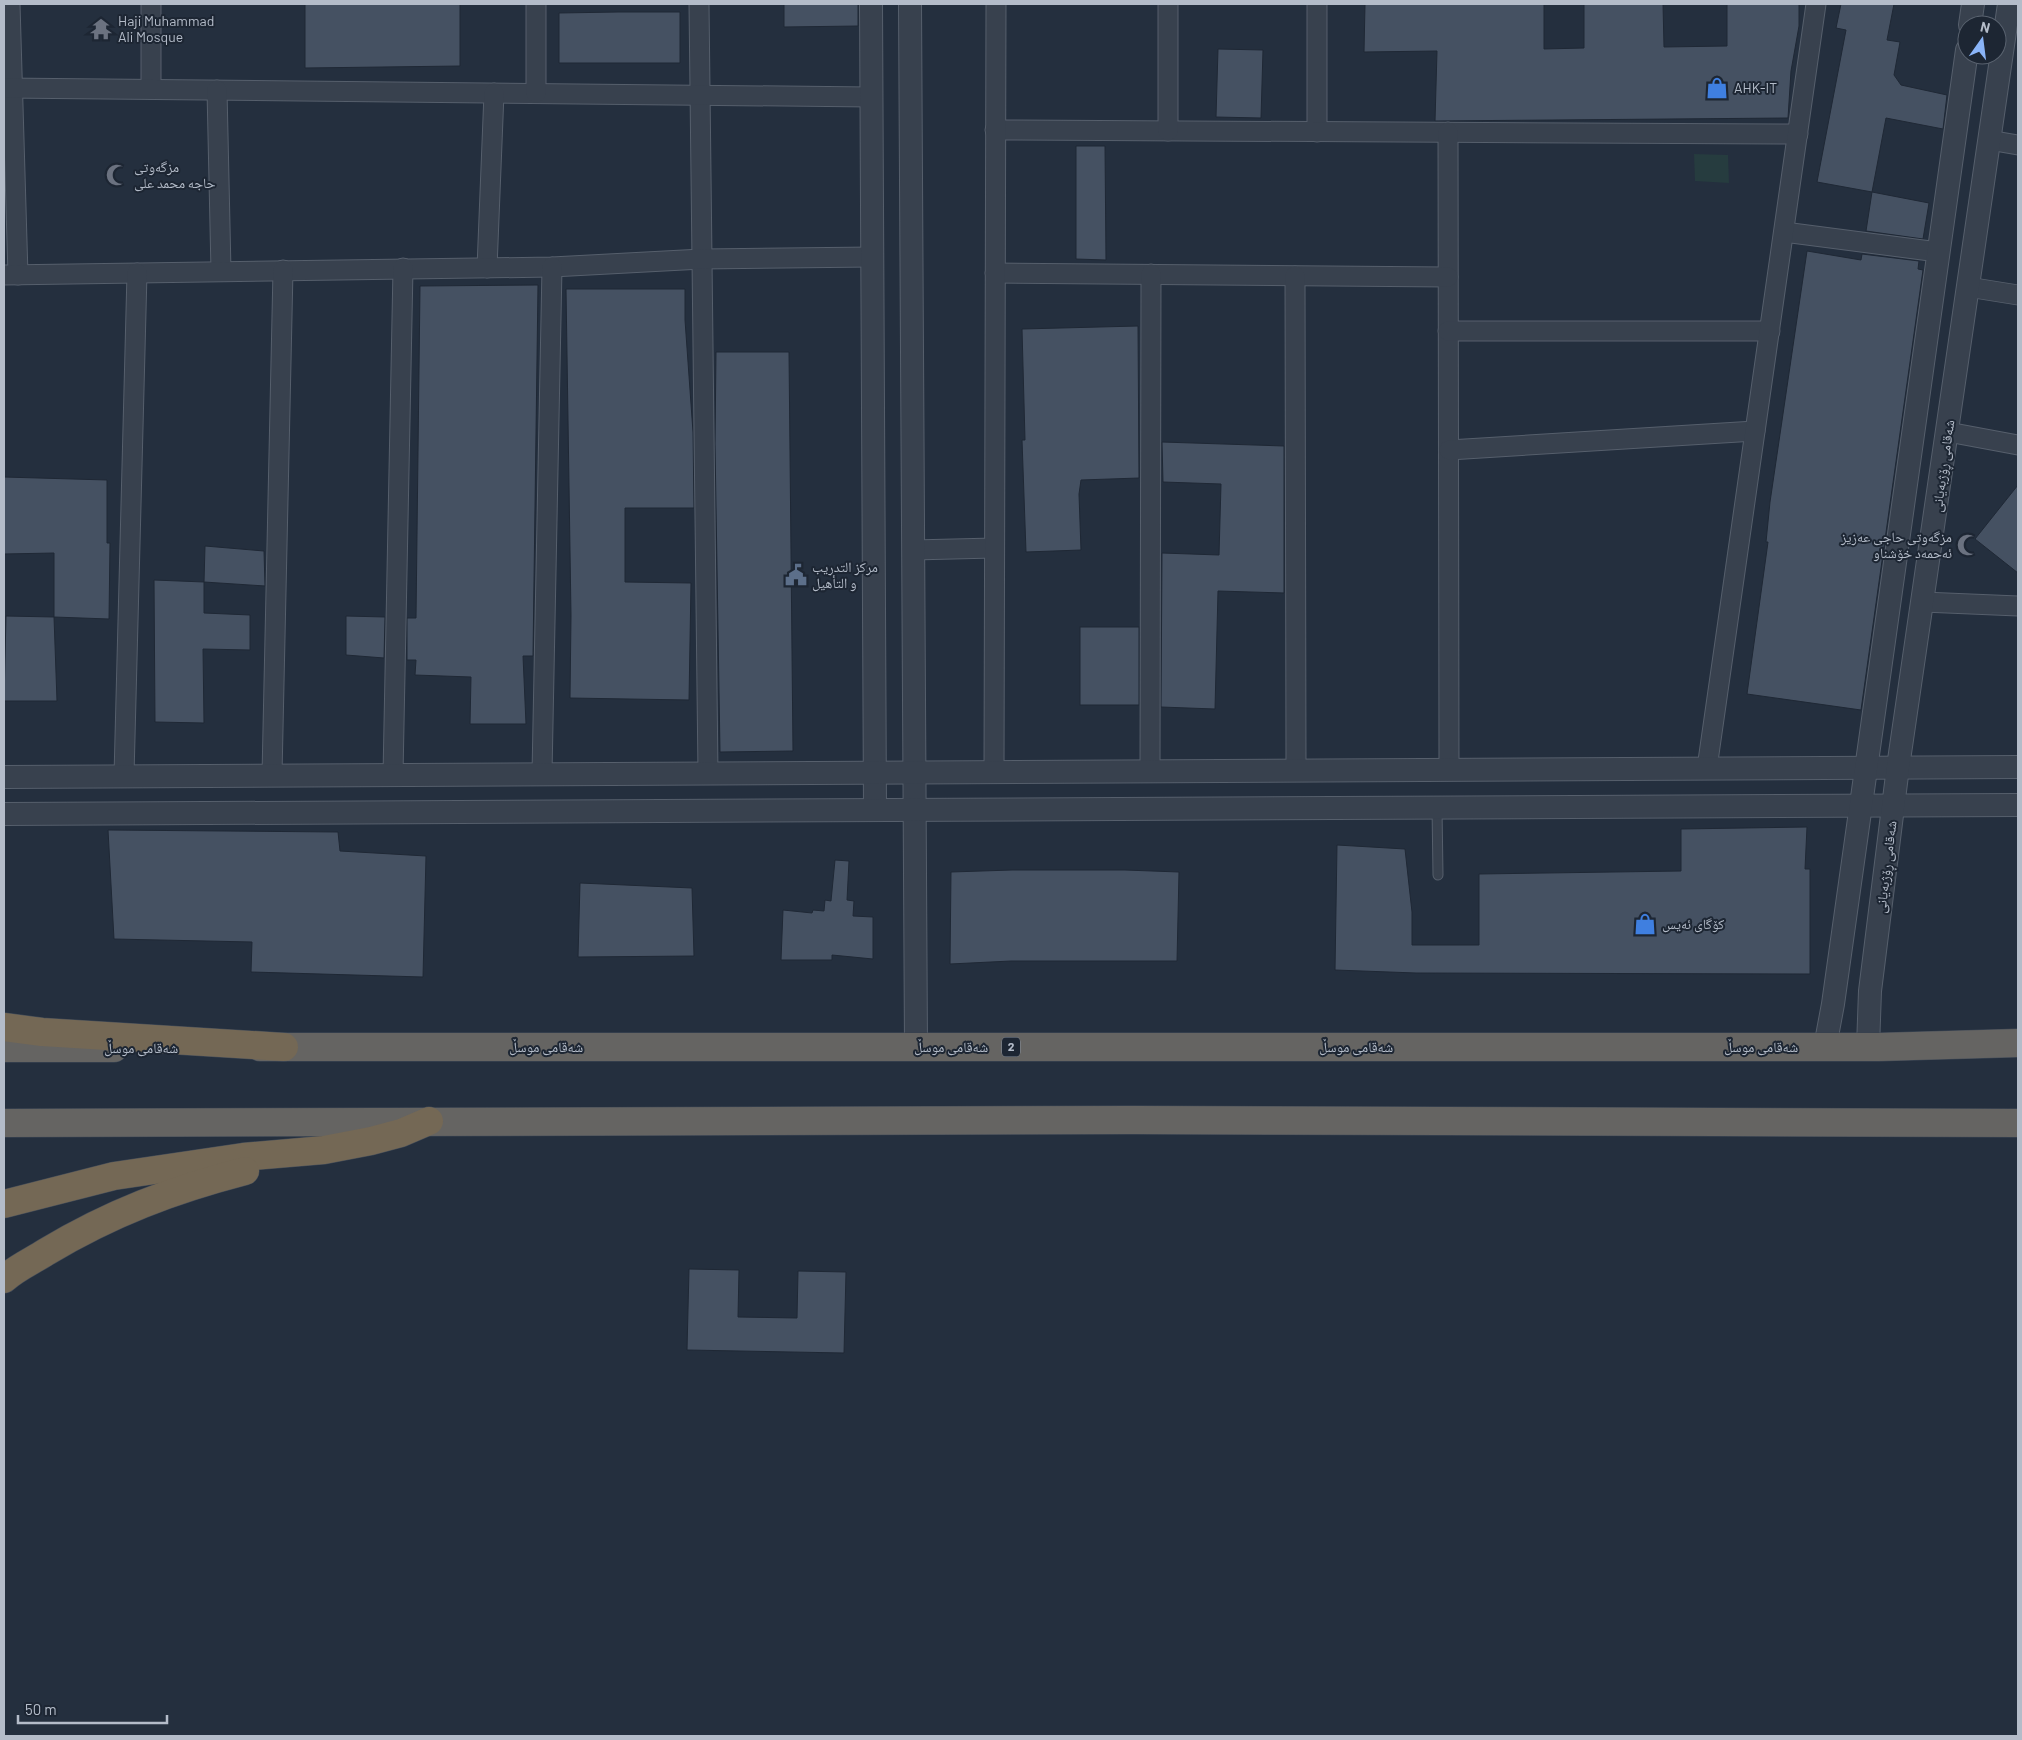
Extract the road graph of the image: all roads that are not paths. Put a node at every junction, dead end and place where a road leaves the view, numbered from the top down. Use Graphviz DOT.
graph roads {
  1 [pos="10,4"];
  2 [pos="151,4"];
  3 [pos="536,4"];
  4 [pos="699,4"];
  5 [pos="871,4"];
  6 [pos="910,4"];
  7 [pos="996,4"];
  8 [pos="1168,4"];
  9 [pos="1317,4"];
  10 [pos="1816,4"];
  11 [pos="2003,4"];
  12 [pos="1965,65"];
  13 [pos="8,88"];
  14 [pos="152,89"];
  15 [pos="217,90"];
  16 [pos="494,93"];
  17 [pos="536,93"];
  18 [pos="699,95"];
  19 [pos="871,97"];
  20 [pos="996,130"];
  21 [pos="1168,131"];
  22 [pos="1317,132"];
  23 [pos="1448,132"];
  24 [pos="1798,134"];
  25 [pos="1989,140"];
  26 [pos="2018,144"];
  27 [pos="1784,232"];
  28 [pos="1938,252"];
  29 [pos="872,257"];
  30 [pos="702,259"];
  31 [pos="552,267"];
  32 [pos="403,268"];
  33 [pos="487,268"];
  34 [pos="283,270"];
  35 [pos="221,271"];
  36 [pos="137,272"];
  37 [pos="995,273"];
  38 [pos="1151,274"];
  39 [pos="11,275"];
  40 [pos="1295,276"];
  41 [pos="1448,277"];
  42 [pos="1968,287"];
  43 [pos="2018,294"];
  44 [pos="1770,331"];
  45 [pos="1448,332"];
  46 [pos="1755,431"];
  47 [pos="1948,432"];
  48 [pos="2018,445"];
  49 [pos="1449,450"];
  50 [pos="994,548"];
  51 [pos="913,550"];
  52 [pos="1923,602"];
  53 [pos="2018,606"];
  54 [pos="2018,766"];
  55 [pos="1865,767"];
  56 [pos="1898,767"];
  57 [pos="1707,768"];
  58 [pos="1449,769"];
  59 [pos="1296,770"];
  60 [pos="1364,770"];
  61 [pos="1150,771"];
  62 [pos="914,772"];
  63 [pos="994,772"];
  64 [pos="708,773"];
  65 [pos="875,773"];
  66 [pos="542,774"];
  67 [pos="272,775"];
  68 [pos="347,775"];
  69 [pos="392,775"];
  70 [pos="4,776"];
  71 [pos="124,776"];
  72 [pos="1894,804"];
  73 [pos="1861,805"];
  74 [pos="2018,805"];
  75 [pos="1365,807"];
  76 [pos="1437,807"];
  77 [pos="915,809"];
  78 [pos="875,810"];
  79 [pos="346,812"];
  80 [pos="4,814"];
  81 [pos="1438,875"];
  82 [pos="1836,986"];
  83 [pos="1870,991"];
  84 [pos="4,1027"];
  85 [pos="2018,1043"];
  86 [pos="1825,1046"];
  87 [pos="284,1047"];
  88 [pos="916,1047"];
  89 [pos="1868,1047"];
  90 [pos="4,1048"];
  91 [pos="429,1121"];
  92 [pos="2018,1122"];
  93 [pos="4,1124"];
  94 [pos="324,1150"];
  95 [pos="4,1204"];
  96 [pos="4,1279"];
  1 -- 13 [label="street"];
  2 -- 14 [label="street"];
  3 -- 17 [label="street"];
  4 -- 18 [label="street"];
  5 -- 19 [label="street"];
  6 -- 51 [label="street"];
  7 -- 20 [label="street"];
  8 -- 21 [label="street"];
  9 -- 22 [label="street"];
  10 -- 24 [label="street"];
  11 -- 25 [label="street, شەقامی ڕۆژبەیانی"];
  12 -- 28 [label="street"];
  13 -- 14 [label="street"];
  13 -- 39 [label="street"];
  14 -- 15 [label="street"];
  15 -- 16 [label="street"];
  15 -- 35 [label="street"];
  16 -- 17 [label="street"];
  16 -- 33 [label="street"];
  17 -- 18 [label="street"];
  18 -- 19 [label="street"];
  18 -- 30 [label="street"];
  19 -- 29 [label="street"];
  20 -- 21 [label="street"];
  20 -- 37 [label="street"];
  21 -- 22 [label="street"];
  22 -- 23 [label="street"];
  23 -- 24 [label="street"];
  23 -- 41 [label="street"];
  24 -- 27 [label="street"];
  25 -- 26 [label="street"];
  25 -- 42 [label="street, شەقامی ڕۆژبەیانی"];
  27 -- 28 [label="street"];
  27 -- 44 [label="street"];
  28 -- 55 [label="street"];
  29 -- 30 [label="street"];
  29 -- 65 [label="street"];
  30 -- 31 [label="street"];
  30 -- 64 [label="street"];
  31 -- 33 [label="street"];
  31 -- 66 [label="street"];
  32 -- 33 [label="street"];
  32 -- 34 [label="street"];
  32 -- 69 [label="street"];
  34 -- 35 [label="street"];
  34 -- 67 [label="street"];
  35 -- 36 [label="street"];
  36 -- 39 [label="street"];
  36 -- 71 [label="street"];
  37 -- 38 [label="street"];
  37 -- 50 [label="street"];
  38 -- 40 [label="street"];
  38 -- 61 [label="street"];
  40 -- 41 [label="street"];
  40 -- 59 [label="street"];
  41 -- 45 [label="street"];
  42 -- 43 [label="street"];
  42 -- 47 [label="street, شەقامی ڕۆژبەیانی"];
  44 -- 45 [label="street"];
  44 -- 46 [label="street"];
  45 -- 49 [label="street"];
  46 -- 49 [label="street"];
  46 -- 57 [label="street"];
  47 -- 48 [label="street"];
  47 -- 52 [label="street, شەقامی ڕۆژبەیانی"];
  49 -- 58 [label="street"];
  50 -- 51 [label="street"];
  50 -- 63 [label="street"];
  51 -- 62 [label="street"];
  52 -- 53 [label="street"];
  52 -- 56 [label="street, شەقامی ڕۆژبەیانی"];
  54 -- 56 [label="street"];
  55 -- 56 [label="street"];
  55 -- 57 [label="street"];
  55 -- 73 [label="street"];
  56 -- 72 [label="street, شەقامی ڕۆژبەیانی"];
  57 -- 58 [label="street"];
  58 -- 60 [label="street"];
  59 -- 60 [label="street"];
  59 -- 61 [label="street"];
  60 -- 75 [label="street"];
  61 -- 63 [label="street"];
  62 -- 63 [label="street"];
  62 -- 65 [label="street"];
  62 -- 77 [label="street"];
  64 -- 65 [label="street"];
  64 -- 66 [label="street"];
  65 -- 78 [label="street"];
  66 -- 69 [label="street"];
  67 -- 68 [label="street"];
  67 -- 71 [label="street"];
  68 -- 69 [label="street"];
  68 -- 79 [label="street"];
  70 -- 71 [label="street"];
  72 -- 73 [label="street"];
  72 -- 74 [label="street"];
  72 -- 83 [label="street, شەقامی ڕۆژبەیانی"];
  73 -- 76 [label="street"];
  73 -- 82 [label="street"];
  75 -- 76 [label="street"];
  75 -- 77 [label="street"];
  76 -- 81 [label="lane"];
  77 -- 78 [label="street"];
  77 -- 88 [label="street"];
  78 -- 79 [label="street"];
  79 -- 80 [label="street"];
  82 -- 83 [label="street"];
  82 -- 86 [label="street"];
  83 -- 89 [label="street, شەقامی ڕۆژبەیانی"];
  84 -- 87 [label="highway"];
  85 -- 89 [label="highway, شەقامی موسڵ / 2"];
  86 -- 88 [label="highway, شەقامی موسڵ / 2"];
  86 -- 89 [label="highway, شەقامی موسڵ / 2"];
  87 -- 88 [label="highway, شەقامی موسڵ / 2"];
  87 -- 90 [label="highway, شەقامی موسڵ / 2"];
  91 -- 92 [label="highway"];
  91 -- 93 [label="highway"];
  91 -- 94 [label="highway"];
  94 -- 95 [label="highway"];
  94 -- 96 [label="highway"];
}
